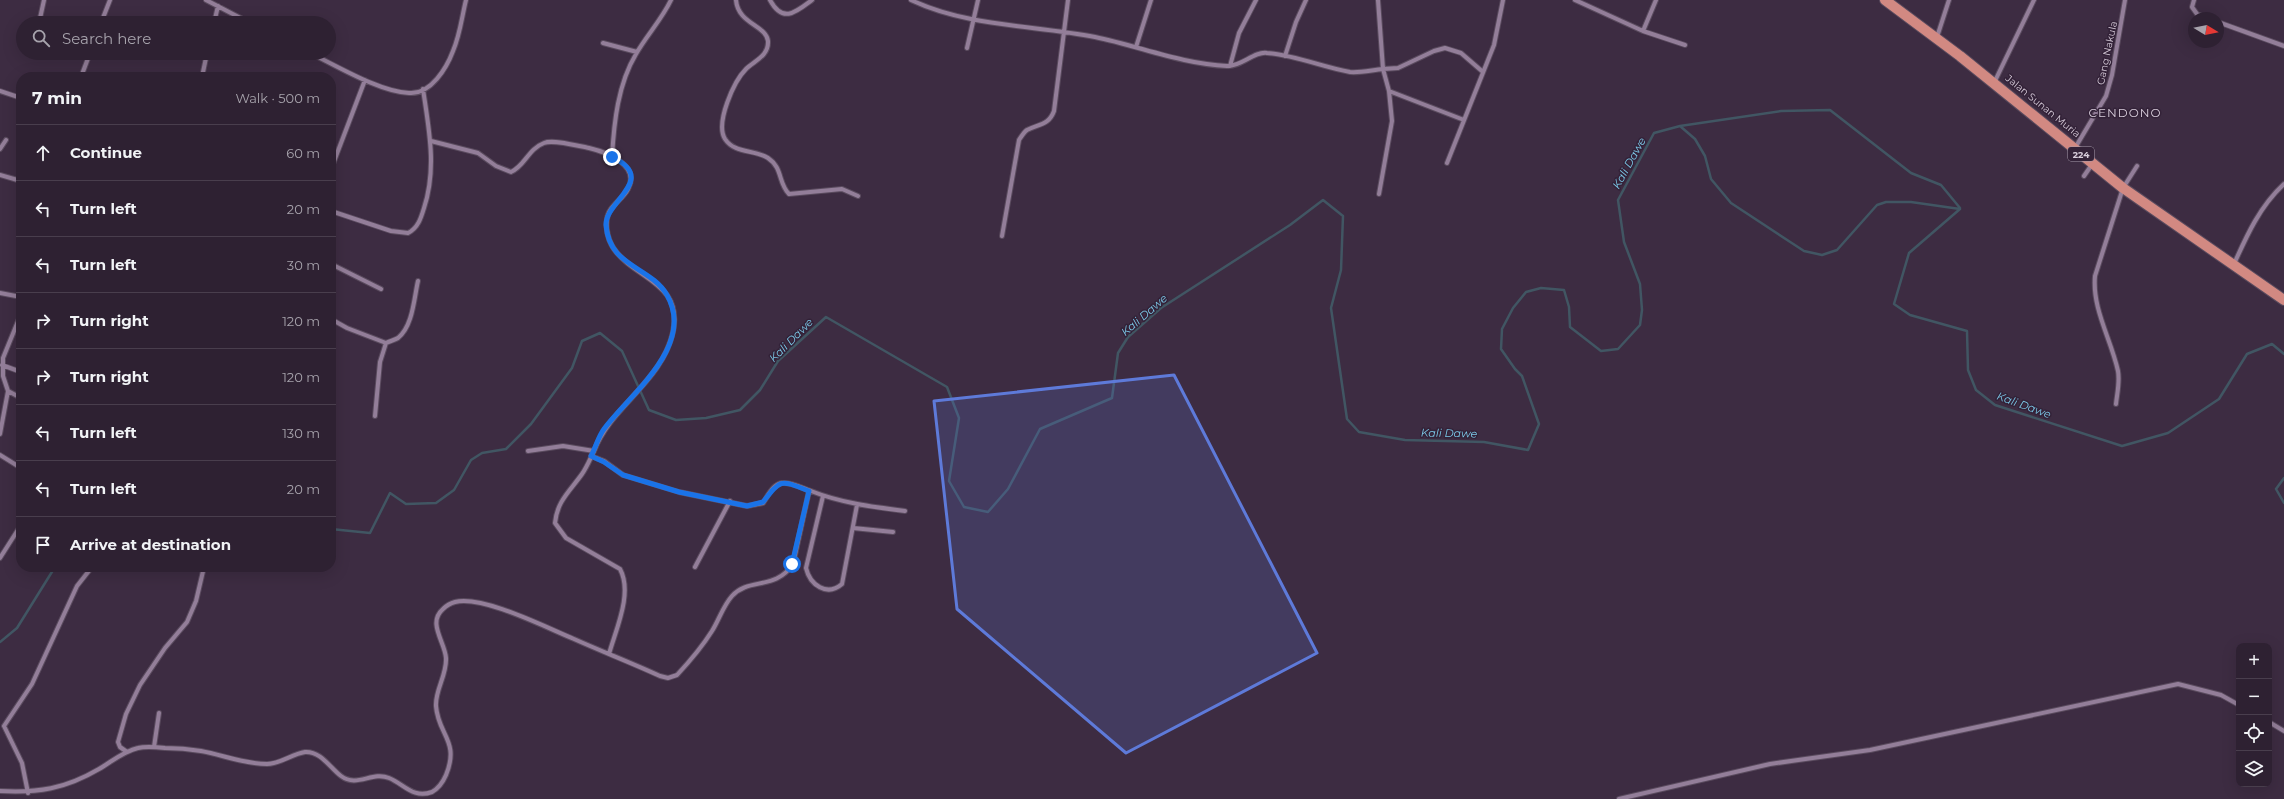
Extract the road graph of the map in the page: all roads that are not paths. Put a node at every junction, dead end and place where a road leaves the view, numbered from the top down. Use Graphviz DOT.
graph roads {
  1 [pos="44,0"];
  2 [pos="110,0"];
  3 [pos="206,0"];
  4 [pos="466,0"];
  5 [pos="671,0"];
  6 [pos="736,0"];
  7 [pos="770,0"];
  8 [pos="812,0"];
  9 [pos="911,0"];
  10 [pos="978,0"];
  11 [pos="1068,0"];
  12 [pos="1151,0"];
  13 [pos="1256,0"];
  14 [pos="1306,0"];
  15 [pos="1378,0"];
  16 [pos="1503,0"];
  17 [pos="1575,0"];
  18 [pos="1656,0"];
  19 [pos="1884,0"];
  20 [pos="1949,0"];
  21 [pos="2034,0"];
  22 [pos="2125,0"];
  23 [pos="2194,0"];
  24 [pos="218,6"];
  25 [pos="2195,12"];
  26 [pos="41,16"];
  27 [pos="104,16"];
  28 [pos="216,16"];
  29 [pos="237,16"];
  30 [pos="974,19"];
  31 [pos="2224,24"];
  32 [pos="1643,31"];
  33 [pos="1064,32"];
  34 [pos="1937,37"];
  35 [pos="603,43"];
  36 [pos="1685,45"];
  37 [pos="2284,46"];
  38 [pos="1136,47"];
  39 [pos="967,48"];
  40 [pos="637,52"];
  41 [pos="1285,56"];
  42 [pos="87,60"];
  43 [pos="205,60"];
  44 [pos="324,60"];
  45 [pos="1230,66"];
  46 [pos="1383,69"];
  47 [pos="83,72"];
  48 [pos="203,72"];
  49 [pos="1483,72"];
  50 [pos="365,80"];
  51 [pos="1994,82"];
  52 [pos="423,90"];
  53 [pos="0,91"];
  54 [pos="1389,91"];
  55 [pos="16,96"];
  56 [pos="1464,120"];
  57 [pos="6,140"];
  58 [pos="431,141"];
  59 [pos="2075,148"];
  60 [pos="0,149"];
  61 [pos="336,153"];
  62 [pos="612,157"];
  63 [pos="1447,163"];
  64 [pos="2093,163"];
  65 [pos="2137,166"];
  66 [pos="0,175"];
  67 [pos="2084,176"];
  68 [pos="16,180"];
  69 [pos="2284,184"];
  70 [pos="2123,188"];
  71 [pos="1379,194"];
  72 [pos="858,196"];
  73 [pos="336,213"];
  74 [pos="1002,236"];
  75 [pos="2234,265"];
  76 [pos="336,267"];
  77 [pos="418,281"];
  78 [pos="380,289"];
  79 [pos="0,293"];
  80 [pos="16,296"];
  81 [pos="2284,300"];
  82 [pos="336,322"];
  83 [pos="16,325"];
  84 [pos="386,343"];
  85 [pos="1,358"];
  86 [pos="2,365"];
  87 [pos="16,370"];
  88 [pos="8,391"];
  89 [pos="16,395"];
  90 [pos="2116,404"];
  91 [pos="375,416"];
  92 [pos="0,434"];
  93 [pos="528,450"];
  94 [pos="594,451"];
  95 [pos="0,455"];
  96 [pos="591,456"];
  97 [pos="16,465"];
  98 [pos="809,491"];
  99 [pos="823,496"];
  100 [pos="730,501"];
  101 [pos="857,504"];
  102 [pos="904,511"];
  103 [pos="853,528"];
  104 [pos="16,532"];
  105 [pos="893,532"];
  106 [pos="1,555"];
  107 [pos="695,567"];
  108 [pos="88,572"];
  109 [pos="203,572"];
  110 [pos="609,654"];
  111 [pos="2236,703"];
  112 [pos="159,713"];
  113 [pos="2272,724"];
  114 [pos="2284,730"];
  115 [pos="154,747"];
  116 [pos="127,752"];
  117 [pos="0,791"];
  118 [pos="28,793"];
  119 [pos="1619,799"];
  1 -- 26 [label="street"];
  2 -- 27 [label="street"];
  3 -- 24 [label="street"];
  4 -- 52 [label="street"];
  5 -- 40 [label="street"];
  6 -- 72 [label="street"];
  7 -- 8 [label="street"];
  9 -- 30 [label="street"];
  10 -- 30 [label="street"];
  11 -- 33 [label="street"];
  12 -- 38 [label="street"];
  13 -- 45 [label="street"];
  14 -- 41 [label="street"];
  15 -- 46 [label="street"];
  16 -- 49 [label="street"];
  17 -- 32 [label="street"];
  18 -- 32 [label="street"];
  19 -- 34 [label="main road, Jalan Sunan Muria / 224"];
  20 -- 34 [label="street"];
  21 -- 51 [label="street"];
  22 -- 59 [label="street, Gang Nakula"];
  23 -- 25 [label="street"];
  24 -- 28 [label="street"];
  24 -- 29 [label="street"];
  30 -- 33 [label="street"];
  30 -- 39 [label="street"];
  31 -- 37 [label="street"];
  32 -- 36 [label="street"];
  33 -- 38 [label="street"];
  33 -- 74 [label="street"];
  34 -- 51 [label="main road, Jalan Sunan Muria / 224"];
  35 -- 40 [label="street"];
  38 -- 45 [label="street"];
  40 -- 62 [label="street"];
  41 -- 45 [label="street"];
  41 -- 46 [label="street"];
  42 -- 47 [label="street"];
  43 -- 48 [label="street"];
  44 -- 50 [label="street"];
  46 -- 49 [label="street"];
  46 -- 54 [label="street"];
  49 -- 56 [label="street"];
  50 -- 52 [label="street"];
  50 -- 61 [label="street"];
  51 -- 59 [label="main road, Jalan Sunan Muria / 224"];
  52 -- 58 [label="street"];
  53 -- 55 [label="street"];
  54 -- 56 [label="street"];
  54 -- 71 [label="street"];
  56 -- 63 [label="street"];
  57 -- 60 [label="street"];
  58 -- 62 [label="street"];
  58 -- 73 [label="street"];
  59 -- 64 [label="main road, Jalan Sunan Muria / 224"];
  62 -- 94 [label="street"];
  64 -- 67 [label="street"];
  64 -- 70 [label="main road, Jalan Sunan Muria / 224"];
  65 -- 70 [label="street"];
  66 -- 68 [label="street"];
  69 -- 75 [label="street"];
  70 -- 75 [label="main road, Jalan Sunan Muria / 224"];
  70 -- 90 [label="street"];
  75 -- 81 [label="main road, Jalan Sunan Muria / 224"];
  76 -- 78 [label="street"];
  77 -- 84 [label="street"];
  79 -- 80 [label="street"];
  82 -- 84 [label="street"];
  83 -- 85 [label="street"];
  84 -- 91 [label="street"];
  85 -- 86 [label="street"];
  86 -- 87 [label="street"];
  86 -- 88 [label="street"];
  88 -- 89 [label="street"];
  88 -- 92 [label="street"];
  93 -- 94 [label="street"];
  94 -- 96 [label="street"];
  95 -- 97 [label="street"];
  96 -- 100 [label="street"];
  96 -- 110 [label="street"];
  98 -- 99 [label="street"];
  98 -- 100 [label="street"];
  98 -- 110 [label="street"];
  99 -- 101 [label="street"];
  99 -- 103 [label="street"];
  100 -- 107 [label="street"];
  101 -- 102 [label="street"];
  101 -- 103 [label="street"];
  103 -- 105 [label="street"];
  104 -- 106 [label="street"];
  108 -- 118 [label="street"];
  109 -- 116 [label="street"];
  110 -- 115 [label="street"];
  111 -- 119 [label="street"];
  112 -- 115 [label="street"];
  113 -- 114 [label="street"];
  115 -- 116 [label="street"];
  116 -- 118 [label="street"];
  117 -- 118 [label="street"];
}
